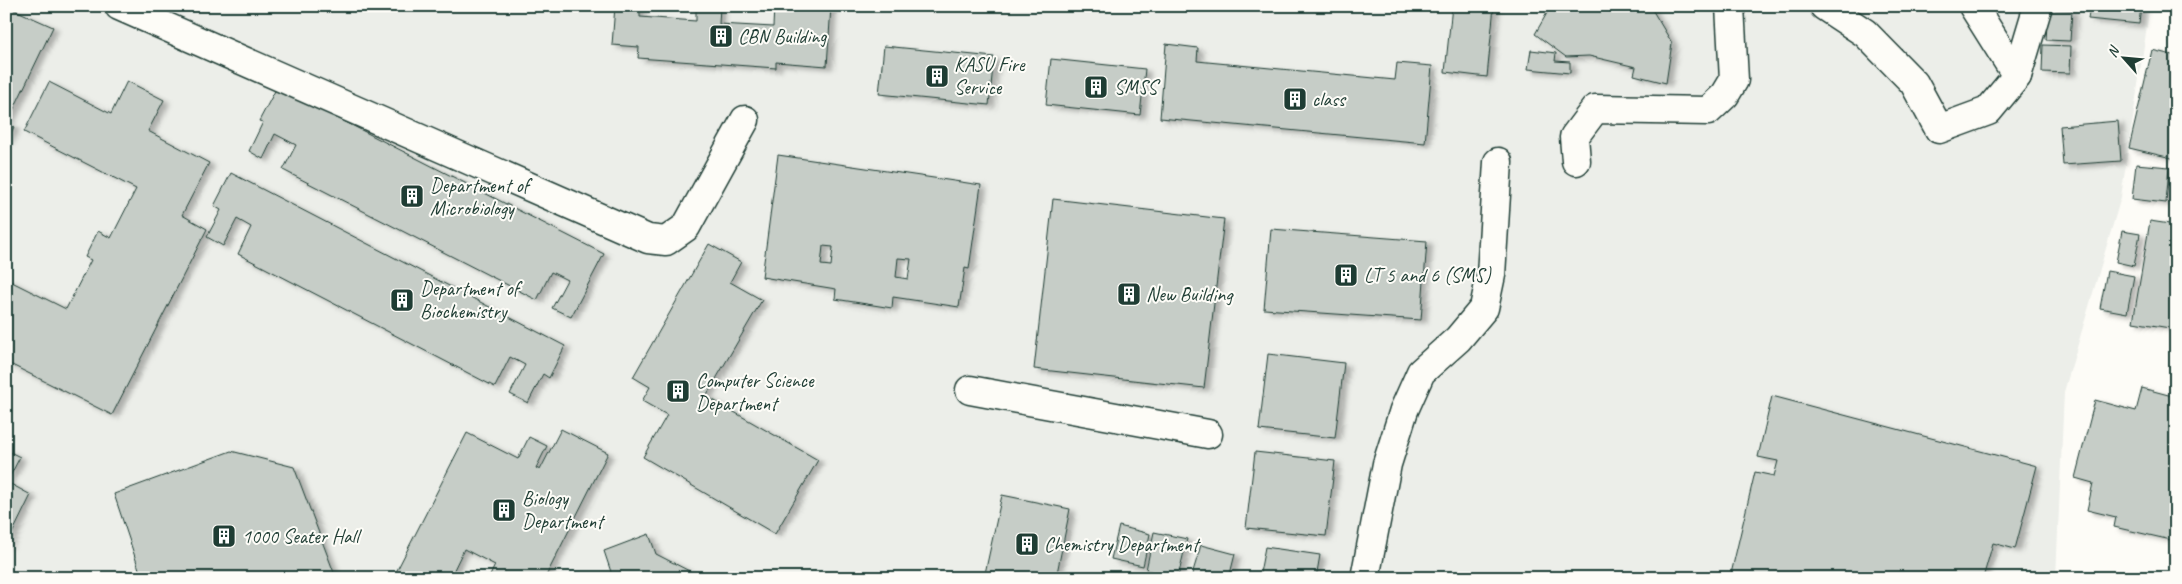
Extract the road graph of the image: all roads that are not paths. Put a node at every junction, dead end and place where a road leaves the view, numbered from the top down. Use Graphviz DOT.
graph roads {
  1 [pos="120,6"];
  2 [pos="1730,6"];
  3 [pos="1824,6"];
  4 [pos="1973,6"];
  5 [pos="2038,6"];
  6 [pos="2017,76"];
  7 [pos="745,120"];
  8 [pos="1576,161"];
  9 [pos="1498,162"];
  10 [pos="970,390"];
  11 [pos="1208,434"];
  12 [pos="1365,578"];
  1 -- 7 [label="lane"];
  2 -- 8 [label="lane"];
  3 -- 6 [label="lane"];
  4 -- 6 [label="lane"];
  5 -- 6 [label="lane"];
  9 -- 12 [label="lane"];
  10 -- 11 [label="lane"];
}
